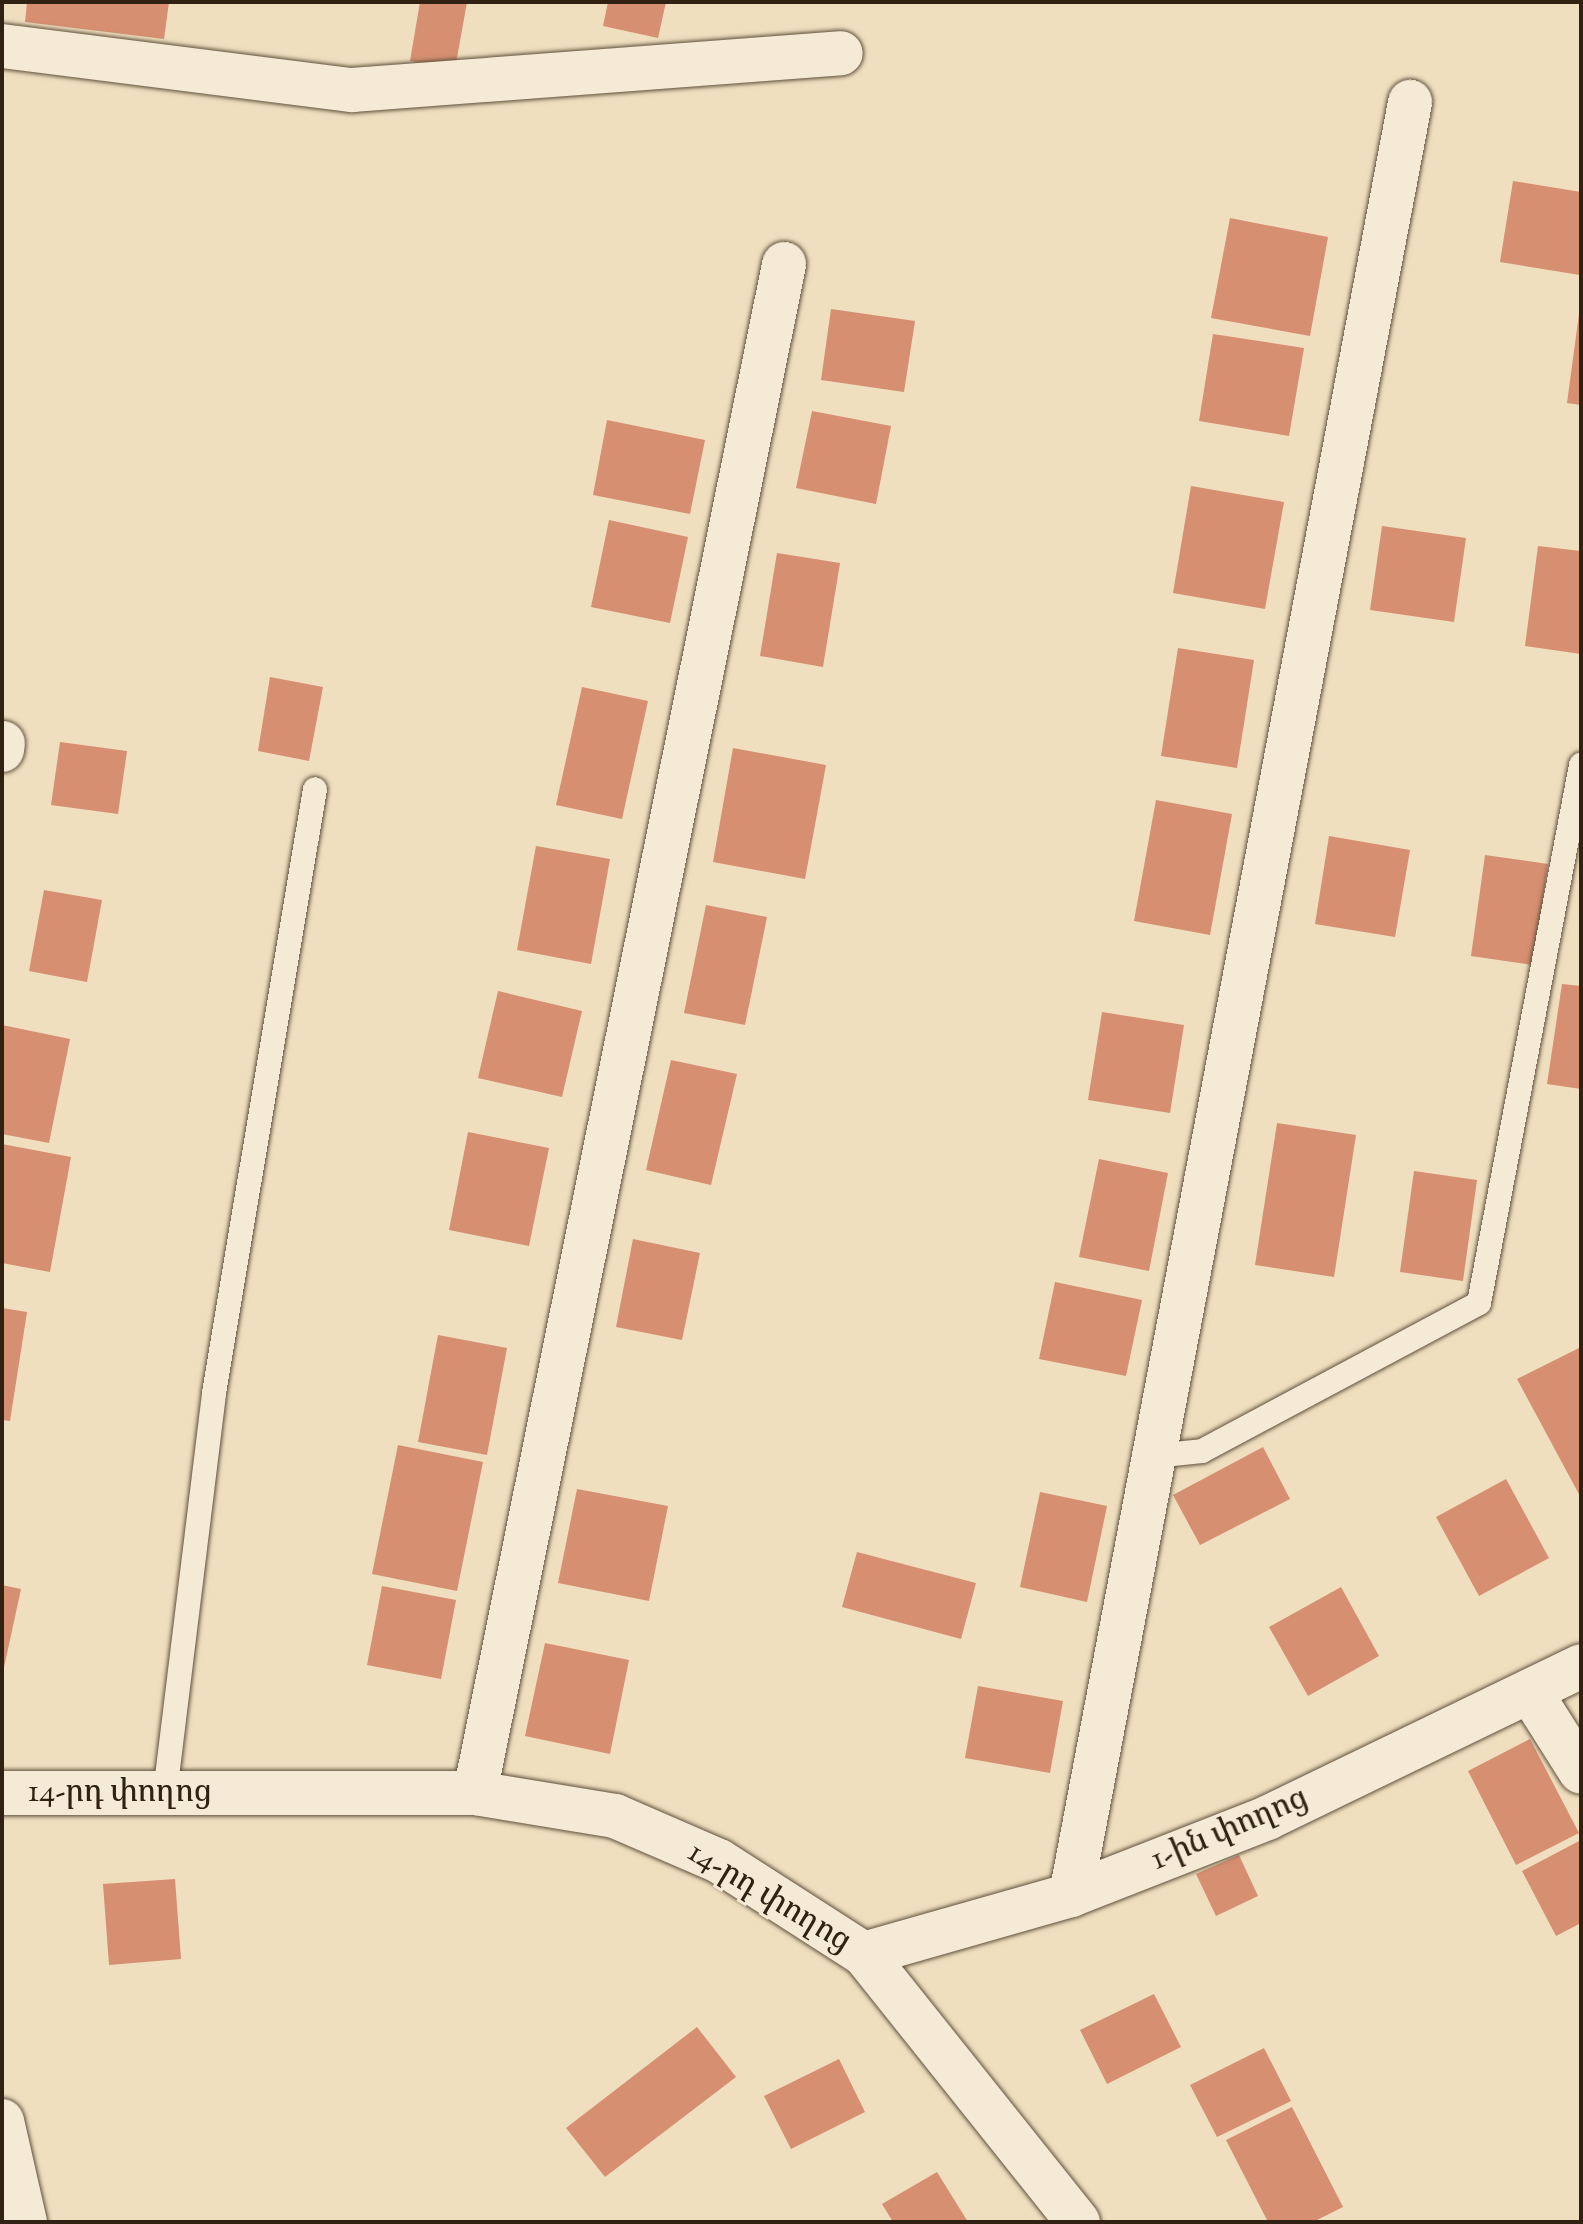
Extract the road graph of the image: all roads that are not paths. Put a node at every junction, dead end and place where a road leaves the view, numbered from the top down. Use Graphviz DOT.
graph roads {
  1 [pos="2,46"];
  2 [pos="841,53"];
  3 [pos="1410,102"];
  4 [pos="784,264"];
  5 [pos="1581,765"];
  6 [pos="315,789"];
  7 [pos="1154,1456"];
  8 [pos="1581,1666"];
  9 [pos="1531,1693"];
  10 [pos="1581,1772"];
  11 [pos="2,1793"];
  12 [pos="165,1793"];
  13 [pos="475,1793"];
  14 [pos="1071,1895"];
  15 [pos="864,1954"];
  16 [pos="2,2121"];
  17 [pos="25,2222"];
  18 [pos="1078,2222"];
  1 -- 2 [label="street"];
  3 -- 7 [label="street"];
  4 -- 13 [label="street"];
  5 -- 7 [label="lane"];
  6 -- 12 [label="lane"];
  7 -- 14 [label="street"];
  8 -- 9 [label="street, 1-ին փողոց"];
  9 -- 10 [label="street"];
  9 -- 14 [label="street, 1-ին փողոց"];
  11 -- 12 [label="street, 14-րդ փողոց"];
  12 -- 13 [label="street, 14-րդ փողոց"];
  13 -- 15 [label="street, 14-րդ փողոց"];
  14 -- 15 [label="street, 1-ին փողոց"];
  15 -- 18 [label="street, 14-րդ փողոց"];
  16 -- 17 [label="street"];
}
